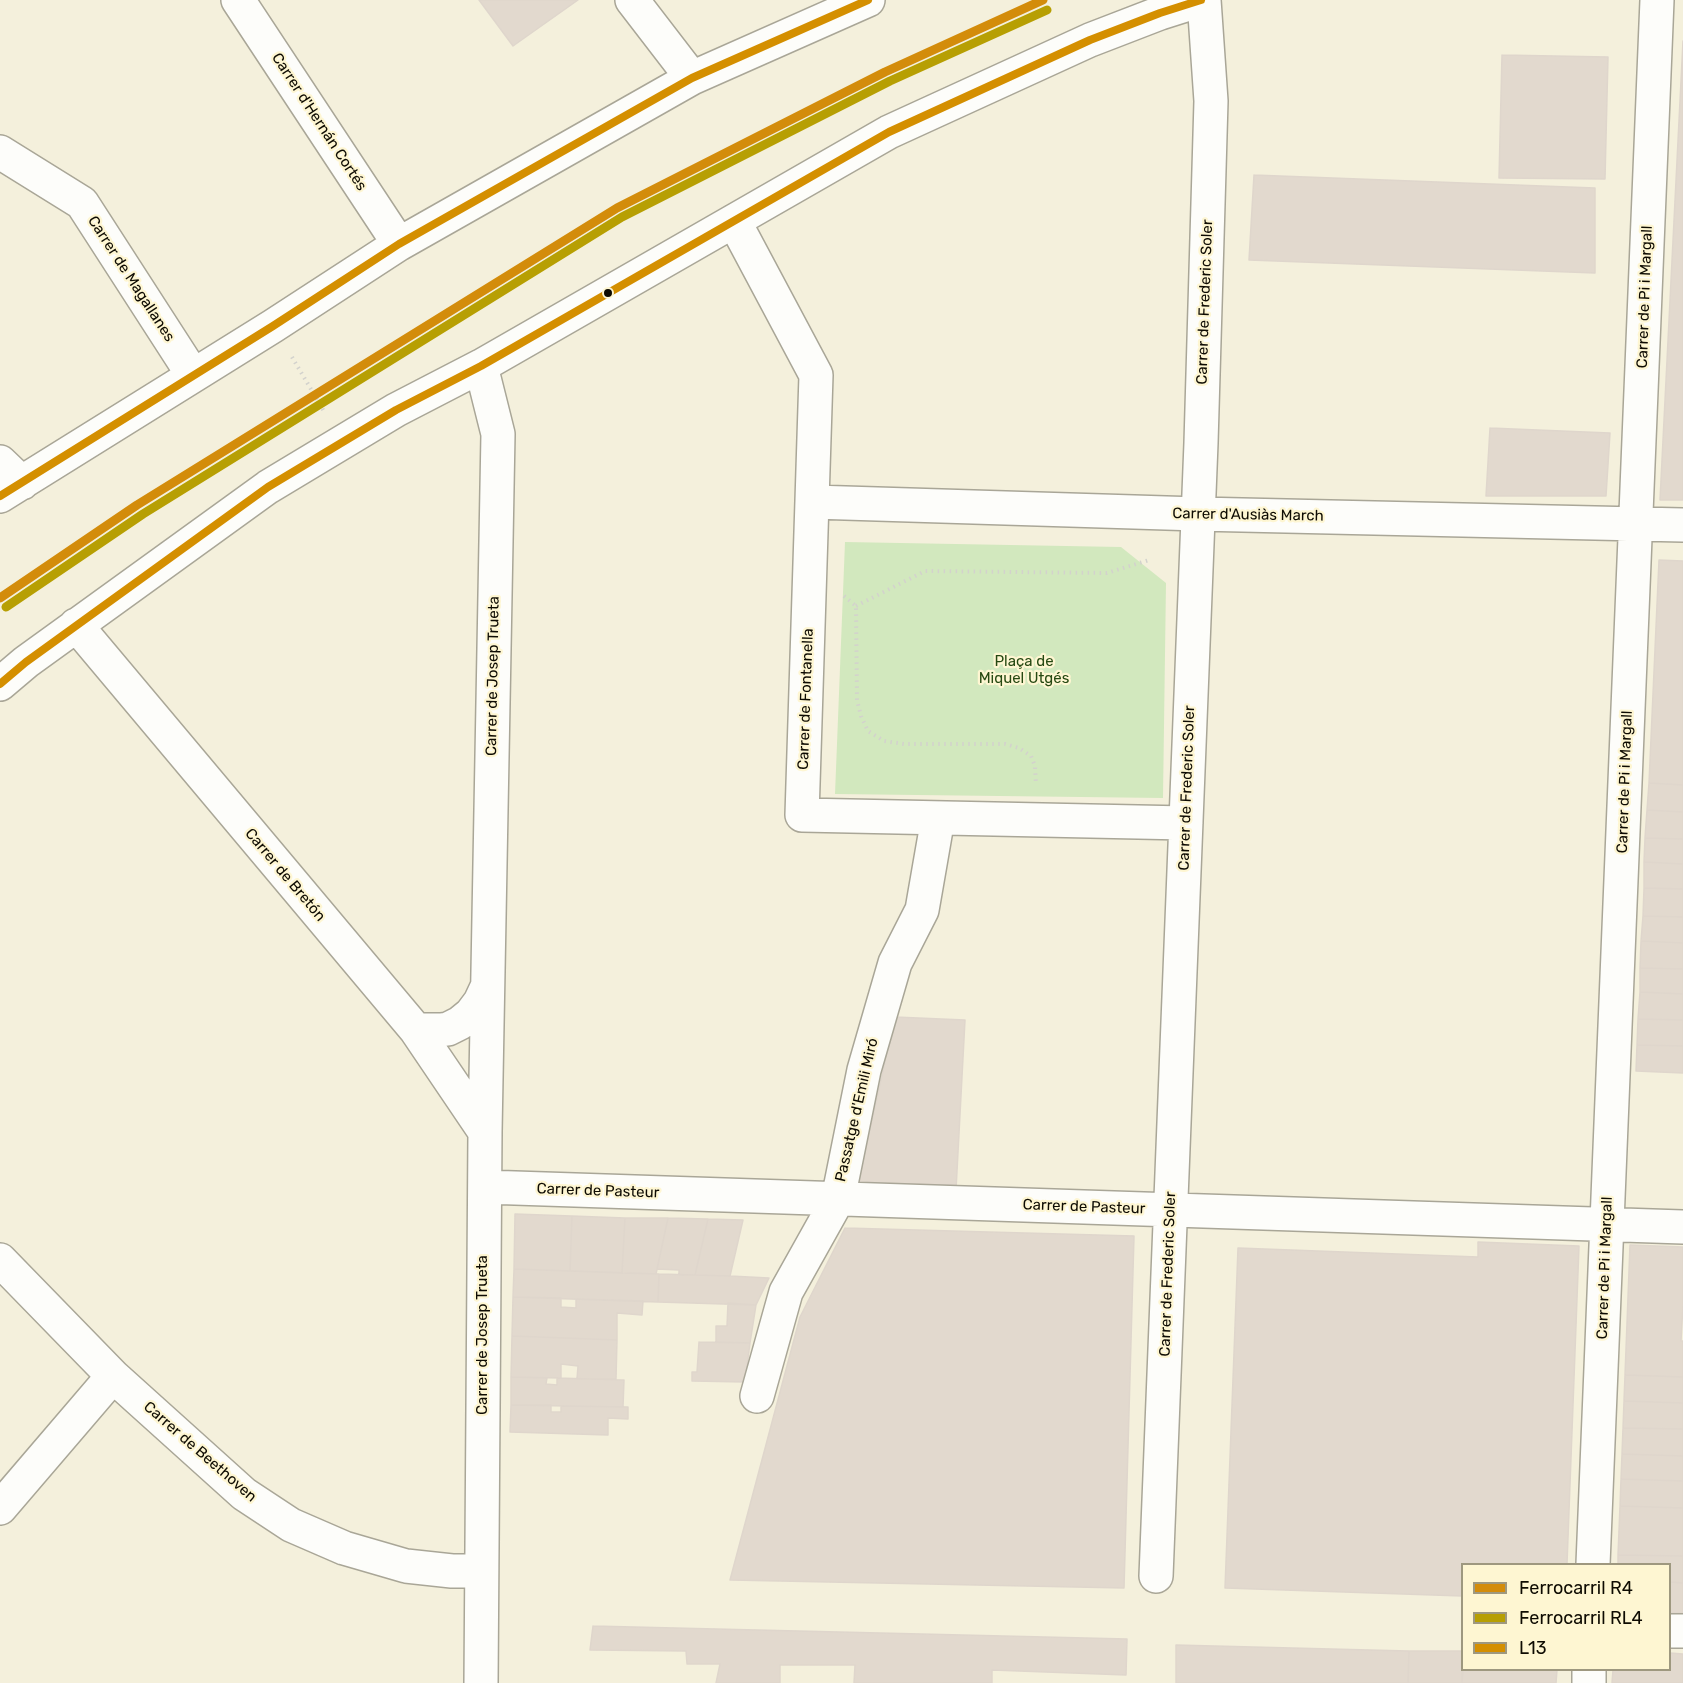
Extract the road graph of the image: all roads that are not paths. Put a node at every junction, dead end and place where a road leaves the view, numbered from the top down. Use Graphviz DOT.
graph roads {
  1 [pos="238,0"];
  2 [pos="632,0"];
  3 [pos="868,0"];
  4 [pos="1203,0"];
  5 [pos="1657,0"];
  6 [pos="692,78"];
  7 [pos="0,152"];
  8 [pos="734,221"];
  9 [pos="399,244"];
  10 [pos="481,366"];
  11 [pos="193,375"];
  12 [pos="7,480"];
  13 [pos="813,502"];
  14 [pos="1198,514"];
  15 [pos="1636,524"];
  16 [pos="1683,525"];
  17 [pos="76,625"];
  18 [pos="0,684"];
  19 [pos="938,818"];
  20 [pos="1186,823"];
  21 [pos="488,987"];
  22 [pos="416,1030"];
  23 [pos="485,1132"];
  24 [pos="485,1187"];
  25 [pos="838,1199"];
  26 [pos="1170,1210"];
  27 [pos="1607,1224"];
  28 [pos="1683,1227"];
  29 [pos="0,1260"];
  30 [pos="113,1376"];
  31 [pos="757,1396"];
  32 [pos="0,1508"];
  33 [pos="1593,1563"];
  34 [pos="481,1571"];
  35 [pos="1156,1576"];
  36 [pos="481,1683"];
  1 -- 9 [label="street, Carrer d'Hernán Cortés"];
  2 -- 6 [label="street"];
  3 -- 6 [label="street"];
  4 -- 8 [label="street"];
  4 -- 14 [label="street, Carrer de Frederic Soler"];
  5 -- 15 [label="street, Carrer de Pi i Margall"];
  6 -- 9 [label="street"];
  7 -- 11 [label="street, Carrer de Magallanes"];
  8 -- 10 [label="street"];
  8 -- 13 [label="street, Carrer de Fontanella"];
  9 -- 11 [label="street"];
  10 -- 17 [label="street"];
  10 -- 21 [label="street, Carrer de Josep Trueta"];
  11 -- 12 [label="street"];
  13 -- 14 [label="street, Carrer d'Ausiàs March"];
  13 -- 19 [label="street, Carrer de Fontanella"];
  14 -- 15 [label="street, Carrer d'Ausiàs March"];
  14 -- 20 [label="street, Carrer de Frederic Soler"];
  15 -- 16 [label="street, Carrer d'Ausiàs March"];
  15 -- 27 [label="street, Carrer de Pi i Margall"];
  17 -- 18 [label="street"];
  17 -- 22 [label="street, Carrer de Bretón"];
  19 -- 20 [label="street, Carrer de Fontanella"];
  19 -- 25 [label="street, Passatge d'Emili Miró"];
  20 -- 26 [label="street, Carrer de Frederic Soler"];
  21 -- 22 [label="street"];
  21 -- 23 [label="street, Carrer de Josep Trueta"];
  22 -- 23 [label="street, Carrer de Bretón"];
  23 -- 24 [label="street, Carrer de Josep Trueta"];
  24 -- 25 [label="street, Carrer de Pasteur"];
  24 -- 34 [label="street, Carrer de Josep Trueta"];
  25 -- 26 [label="street, Carrer de Pasteur"];
  25 -- 31 [label="street, Passatge d'Emili Miró"];
  26 -- 27 [label="street, Carrer de Pasteur"];
  26 -- 35 [label="street, Carrer de Frederic Soler"];
  27 -- 28 [label="street, Carrer de Pasteur"];
  27 -- 33 [label="street, Carrer de Pi i Margall"];
  29 -- 30 [label="street, Carrer de Beethoven"];
  30 -- 32 [label="street"];
  30 -- 34 [label="street, Carrer de Beethoven"];
  34 -- 36 [label="street, Carrer de Josep Trueta"];
}
